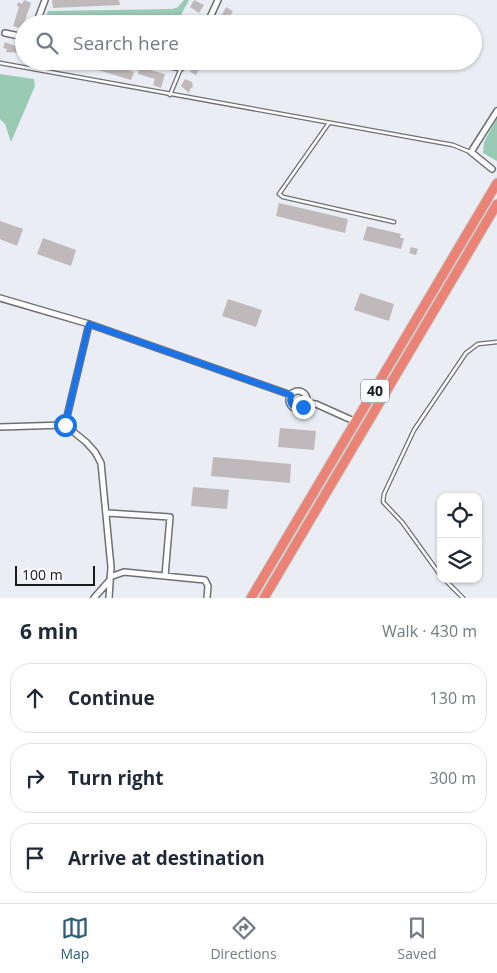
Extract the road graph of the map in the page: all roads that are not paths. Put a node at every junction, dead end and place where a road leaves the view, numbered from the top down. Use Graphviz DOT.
graph roads {
  1 [pos="45,0"];
  2 [pos="218,0"];
  3 [pos="39,15"];
  4 [pos="211,15"];
  5 [pos="5,34"];
  6 [pos="15,36"];
  7 [pos="0,63"];
  8 [pos="15,66"];
  9 [pos="37,70"];
  10 [pos="180,70"];
  11 [pos="170,95"];
  12 [pos="497,111"];
  13 [pos="328,123"];
  14 [pos="471,152"];
  15 [pos="492,169"];
  16 [pos="497,183"];
  17 [pos="497,204"];
  18 [pos="394,222"];
  19 [pos="0,298"];
  20 [pos="89,324"];
  21 [pos="497,342"];
  22 [pos="291,395"];
  23 [pos="307,403"];
  24 [pos="356,422"];
  25 [pos="65,425"];
  26 [pos="0,427"];
  27 [pos="108,513"];
  28 [pos="437,570"];
  29 [pos="165,576"];
  30 [pos="110,579"];
  31 [pos="448,583"];
  32 [pos="94,598"];
  33 [pos="109,598"];
  34 [pos="207,598"];
  35 [pos="251,598"];
  36 [pos="264,598"];
  37 [pos="463,598"];
  1 -- 3 [label="street"];
  2 -- 4 [label="street"];
  5 -- 6 [label="street"];
  7 -- 8 [label="lane"];
  9 -- 11 [label="lane"];
  10 -- 11 [label="lane"];
  11 -- 13 [label="lane"];
  12 -- 14 [label="street"];
  13 -- 14 [label="lane"];
  13 -- 18 [label="lane"];
  14 -- 15 [label="street"];
  16 -- 24 [label="highway, 40"];
  17 -- 36 [label="highway, 40"];
  19 -- 20 [label="street"];
  20 -- 22 [label="street"];
  20 -- 25 [label="street"];
  21 -- 28 [label="lane"];
  22 -- 23 [label="street"];
  22 -- 23 [label="street"];
  23 -- 24 [label="street"];
  24 -- 35 [label="highway, 40"];
  25 -- 26 [label="street"];
  25 -- 27 [label="street"];
  27 -- 29 [label="street"];
  27 -- 30 [label="street"];
  29 -- 30 [label="street"];
  29 -- 34 [label="street"];
  30 -- 32 [label="street"];
  30 -- 33 [label="street"];
  31 -- 37 [label="lane"];
}
